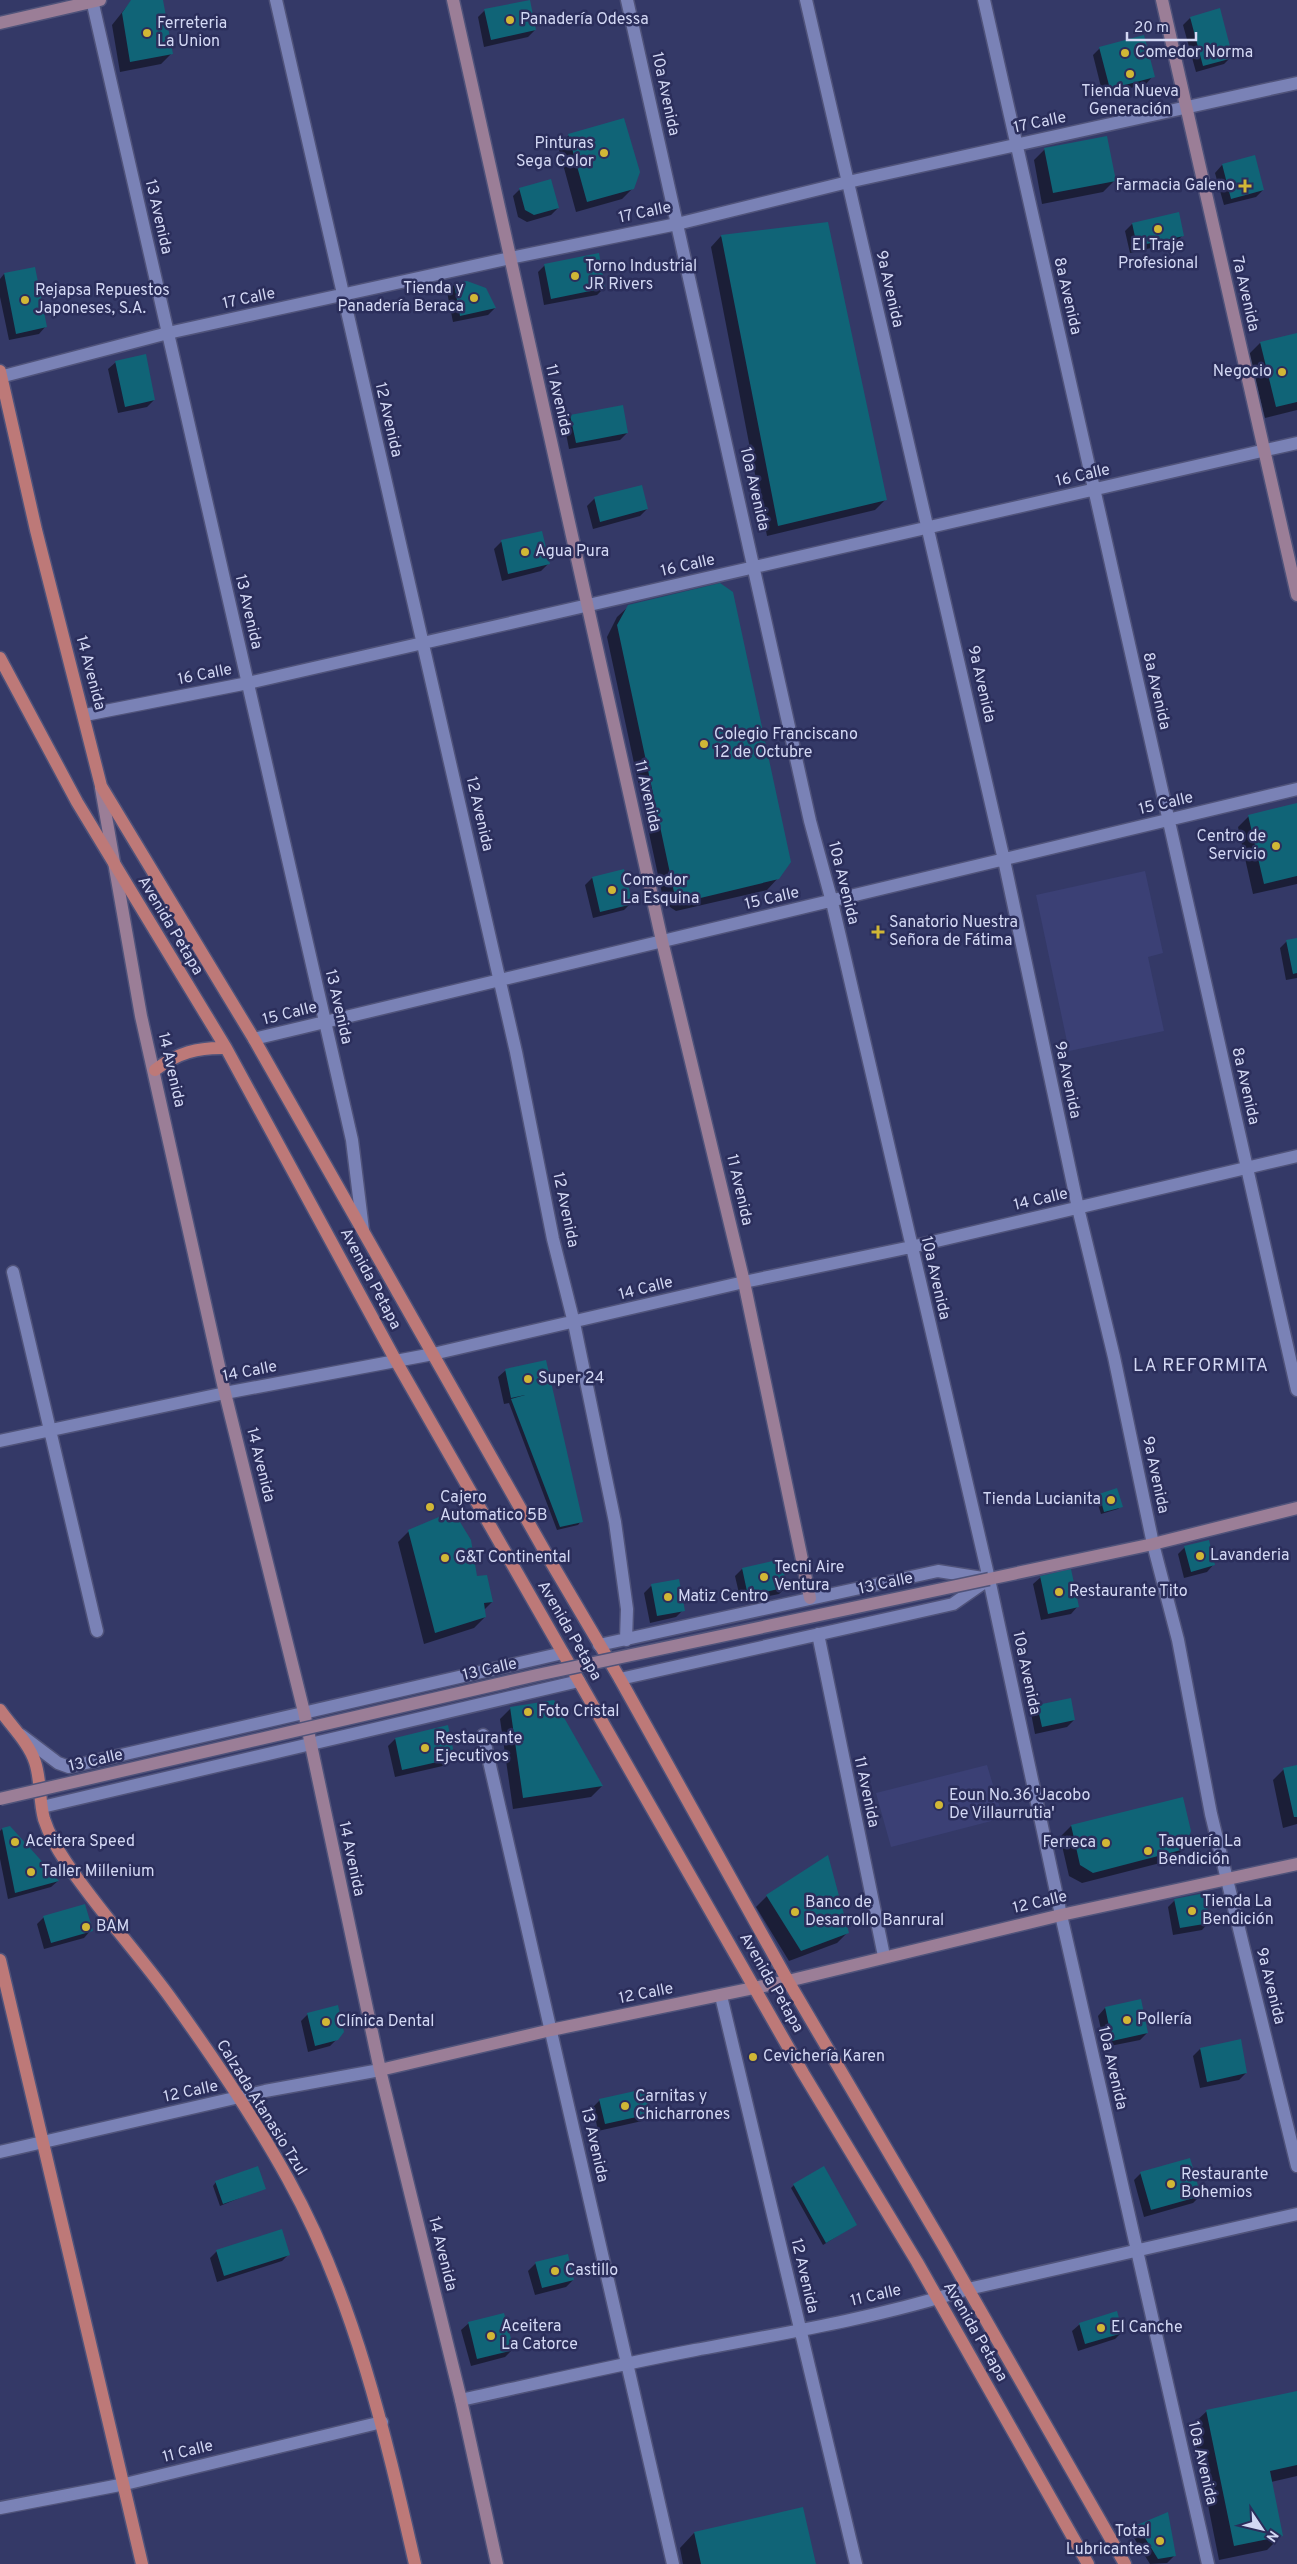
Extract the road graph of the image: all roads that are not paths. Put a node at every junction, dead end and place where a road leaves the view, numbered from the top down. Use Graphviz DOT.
graph roads {
  1 [pos="276,0"];
  2 [pos="453,0"];
  3 [pos="628,0"];
  4 [pos="806,0"];
  5 [pos="984,0"];
  6 [pos="1162,0"];
  7 [pos="95,1"];
  8 [pos="0,22"];
  9 [pos="1297,83"];
  10 [pos="1186,108"];
  11 [pos="1016,145"];
  12 [pos="848,182"];
  13 [pos="677,224"];
  14 [pos="510,258"];
  15 [pos="343,295"];
  16 [pos="168,333"];
  17 [pos="0,375"];
  18 [pos="1297,444"];
  19 [pos="1264,451"];
  20 [pos="1094,490"];
  21 [pos="929,528"];
  22 [pos="756,567"];
  23 [pos="1297,595"];
  24 [pos="588,605"];
  25 [pos="423,643"];
  26 [pos="0,658"];
  27 [pos="248,683"];
  28 [pos="84,715"];
  29 [pos="101,786"];
  30 [pos="1297,789"];
  31 [pos="1169,820"];
  32 [pos="1004,860"];
  33 [pos="117,870"];
  34 [pos="832,902"];
  35 [pos="662,941"];
  36 [pos="500,980"];
  37 [pos="325,1022"];
  38 [pos="254,1039"];
  39 [pos="226,1048"];
  40 [pos="155,1070"];
  41 [pos="1297,1156"];
  42 [pos="1247,1168"];
  43 [pos="1078,1208"];
  44 [pos="363,1233"];
  45 [pos="912,1247"];
  46 [pos="13,1272"];
  47 [pos="744,1282"];
  48 [pos="574,1323"];
  49 [pos="434,1354"];
  50 [pos="396,1362"];
  51 [pos="1297,1390"];
  52 [pos="225,1393"];
  53 [pos="50,1431"];
  54 [pos="0,1441"];
  55 [pos="1297,1508"];
  56 [pos="1152,1544"];
  57 [pos="989,1579"];
  58 [pos="810,1598"];
  59 [pos="97,1631"];
  60 [pos="818,1634"];
  61 [pos="626,1640"];
  62 [pos="598,1645"];
  63 [pos="562,1653"];
  64 [pos="620,1679"];
  65 [pos="579,1681"];
  66 [pos="0,1710"];
  67 [pos="304,1712"];
  68 [pos="12,1728"];
  69 [pos="483,1734"];
  70 [pos="309,1745"];
  71 [pos="0,1799"];
  72 [pos="42,1807"];
  73 [pos="1297,1864"];
  74 [pos="1227,1878"];
  75 [pos="1061,1915"];
  76 [pos="884,1956"];
  77 [pos="0,1960"];
  78 [pos="788,1981"];
  79 [pos="756,1988"];
  80 [pos="720,1996"];
  81 [pos="551,2030"];
  82 [pos="380,2070"];
  83 [pos="238,2098"];
  84 [pos="43,2141"];
  85 [pos="0,2152"];
  86 [pos="1297,2166"];
  87 [pos="1297,2214"];
  88 [pos="1136,2250"];
  89 [pos="968,2288"];
  90 [pos="937,2299"];
  91 [pos="800,2330"];
  92 [pos="628,2363"];
  93 [pos="461,2400"];
  94 [pos="382,2422"];
  95 [pos="124,2484"];
  96 [pos="0,2508"];
  97 [pos="142,2564"];
  98 [pos="415,2564"];
  99 [pos="497,2564"];
  100 [pos="673,2564"];
  101 [pos="856,2564"];
  102 [pos="1088,2564"];
  103 [pos="1125,2564"];
  104 [pos="1208,2564"];
  1 -- 15 [label="street, 12 Avenida"];
  2 -- 14 [label="main road, 11 Avenida"];
  3 -- 13 [label="street, 10a Avenida"];
  4 -- 12 [label="street, 9a Avenida"];
  5 -- 11 [label="street, 8a Avenida"];
  6 -- 10 [label="main road, 7a Avenida"];
  7 -- 8 [label="main road"];
  7 -- 16 [label="street, 13 Avenida"];
  9 -- 10 [label="street, 17 Calle"];
  10 -- 11 [label="street, 17 Calle"];
  10 -- 19 [label="main road, 7a Avenida"];
  11 -- 12 [label="street, 17 Calle"];
  11 -- 20 [label="street, 8a Avenida"];
  12 -- 13 [label="street, 17 Calle"];
  12 -- 21 [label="street, 9a Avenida"];
  13 -- 14 [label="street, 17 Calle"];
  13 -- 22 [label="street, 10a Avenida"];
  14 -- 15 [label="street, 17 Calle"];
  14 -- 24 [label="main road, 11 Avenida"];
  15 -- 16 [label="street, 17 Calle"];
  15 -- 25 [label="street, 12 Avenida"];
  16 -- 17 [label="street, 17 Calle"];
  16 -- 27 [label="street, 13 Avenida"];
  17 -- 28 [label="main road, 14 Avenida"];
  18 -- 19 [label="street, 16 Calle"];
  19 -- 20 [label="street, 16 Calle"];
  19 -- 23 [label="main road, 7a Avenida"];
  20 -- 21 [label="street, 16 Calle"];
  20 -- 31 [label="street, 8a Avenida"];
  21 -- 22 [label="street, 16 Calle"];
  21 -- 32 [label="street, 9a Avenida"];
  22 -- 24 [label="street, 16 Calle"];
  22 -- 34 [label="street, 10a Avenida"];
  24 -- 25 [label="street, 16 Calle"];
  24 -- 35 [label="main road, 11 Avenida"];
  25 -- 27 [label="street, 16 Calle"];
  25 -- 36 [label="street, 12 Avenida"];
  26 -- 33 [label="main road, Avenida Petapa"];
  27 -- 28 [label="street, 16 Calle"];
  27 -- 37 [label="street, 13 Avenida"];
  28 -- 29 [label="main road, 14 Avenida"];
  29 -- 33 [label="main road, 14 Avenida"];
  29 -- 38 [label="main road, Avenida Petapa"];
  30 -- 31 [label="street, 15 Calle"];
  31 -- 32 [label="street, 15 Calle"];
  31 -- 42 [label="street, 8a Avenida"];
  32 -- 34 [label="street, 15 Calle"];
  32 -- 43 [label="street, 9a Avenida"];
  33 -- 39 [label="main road, Avenida Petapa"];
  33 -- 40 [label="main road, 14 Avenida"];
  34 -- 35 [label="street, 15 Calle"];
  34 -- 45 [label="street, 10a Avenida"];
  35 -- 36 [label="street, 15 Calle"];
  35 -- 47 [label="main road, 11 Avenida"];
  36 -- 37 [label="street, 15 Calle"];
  36 -- 48 [label="street, 12 Avenida"];
  37 -- 38 [label="street, 15 Calle"];
  37 -- 44 [label="street, 13 Avenida"];
  38 -- 44 [label="main road, Avenida Petapa"];
  39 -- 40 [label="main road"];
  39 -- 50 [label="main road, Avenida Petapa"];
  40 -- 52 [label="main road, 14 Avenida"];
  41 -- 42 [label="street, 14 Calle"];
  42 -- 43 [label="street, 14 Calle"];
  42 -- 51 [label="street, 8a Avenida"];
  43 -- 45 [label="street, 14 Calle"];
  43 -- 56 [label="street, 9a Avenida"];
  44 -- 49 [label="main road, Avenida Petapa"];
  45 -- 47 [label="street, 14 Calle"];
  45 -- 57 [label="street, 10a Avenida"];
  46 -- 53 [label="street"];
  47 -- 48 [label="street, 14 Calle"];
  47 -- 58 [label="main road, 11 Avenida"];
  48 -- 49 [label="street, 14 Calle"];
  48 -- 61 [label="street, 12 Avenida"];
  49 -- 50 [label="street, 14 Calle"];
  49 -- 62 [label="main road, Avenida Petapa"];
  50 -- 52 [label="street, 14 Calle"];
  50 -- 63 [label="main road, Avenida Petapa"];
  52 -- 53 [label="street, 14 Calle"];
  52 -- 67 [label="main road, 14 Avenida"];
  53 -- 54 [label="street, 14 Calle"];
  53 -- 59 [label="street"];
  55 -- 56 [label="main road, 13 Calle"];
  56 -- 57 [label="main road, 13 Calle"];
  56 -- 74 [label="street, 9a Avenida"];
  57 -- 58 [label="street, 13 Calle"];
  57 -- 60 [label="street, 13 Calle"];
  57 -- 71 [label="main road, 13 Calle, bridge"];
  57 -- 75 [label="street, 10a Avenida"];
  58 -- 61 [label="street, 13 Calle"];
  60 -- 64 [label="street, 13 Calle"];
  60 -- 76 [label="street, 11 Avenida"];
  61 -- 62 [label="street, 13 Calle"];
  62 -- 64 [label="main road, Avenida Petapa"];
  63 -- 65 [label="main road, Avenida Petapa"];
  63 -- 67 [label="street, 13 Calle"];
  64 -- 78 [label="main road, Avenida Petapa"];
  65 -- 70 [label="street, 13 Calle"];
  65 -- 79 [label="main road, Avenida Petapa"];
  66 -- 68 [label="main road, Calzada Atanasio Tzul"];
  67 -- 68 [label="street, 13 Calle"];
  67 -- 70 [label="main road, 14 Avenida"];
  68 -- 72 [label="main road, Calzada Atanasio Tzul"];
  69 -- 81 [label="street, 13 Avenida"];
  70 -- 72 [label="street, 13 Calle"];
  70 -- 82 [label="main road, 14 Avenida"];
  72 -- 83 [label="main road, Calzada Atanasio Tzul"];
  73 -- 74 [label="main road, 12 Calle"];
  74 -- 75 [label="main road, 12 Calle"];
  74 -- 86 [label="street, 9a Avenida"];
  75 -- 76 [label="main road, 12 Calle"];
  75 -- 88 [label="street, 10a Avenida"];
  76 -- 78 [label="main road, 12 Calle"];
  77 -- 84 [label="main road"];
  78 -- 79 [label="main road, 12 Calle"];
  78 -- 89 [label="main road, Avenida Petapa"];
  79 -- 80 [label="main road, 12 Calle"];
  79 -- 90 [label="main road, Avenida Petapa"];
  80 -- 81 [label="main road, 12 Calle"];
  80 -- 91 [label="street, 12 Avenida"];
  81 -- 82 [label="main road, 12 Calle"];
  81 -- 92 [label="street, 13 Avenida"];
  82 -- 83 [label="street, 12 Calle"];
  82 -- 93 [label="main road, 14 Avenida"];
  83 -- 84 [label="street, 12 Calle"];
  83 -- 94 [label="main road, Calzada Atanasio Tzul"];
  84 -- 85 [label="street, 12 Calle"];
  84 -- 95 [label="main road"];
  87 -- 88 [label="street, 11 Calle"];
  88 -- 89 [label="street, 11 Calle"];
  88 -- 104 [label="street, 10a Avenida"];
  89 -- 90 [label="street, 11 Calle"];
  89 -- 103 [label="main road, Avenida Petapa"];
  90 -- 91 [label="street, 11 Calle"];
  90 -- 102 [label="main road, Avenida Petapa"];
  91 -- 92 [label="street, 11 Calle"];
  91 -- 101 [label="street, 12 Avenida"];
  92 -- 93 [label="street, 11 Calle"];
  92 -- 100 [label="street, 13 Avenida"];
  93 -- 99 [label="main road, 14 Avenida"];
  94 -- 95 [label="street, 11 Calle"];
  94 -- 98 [label="main road, Calzada Atanasio Tzul"];
  95 -- 96 [label="street, 11 Calle"];
  95 -- 97 [label="main road"];
}
